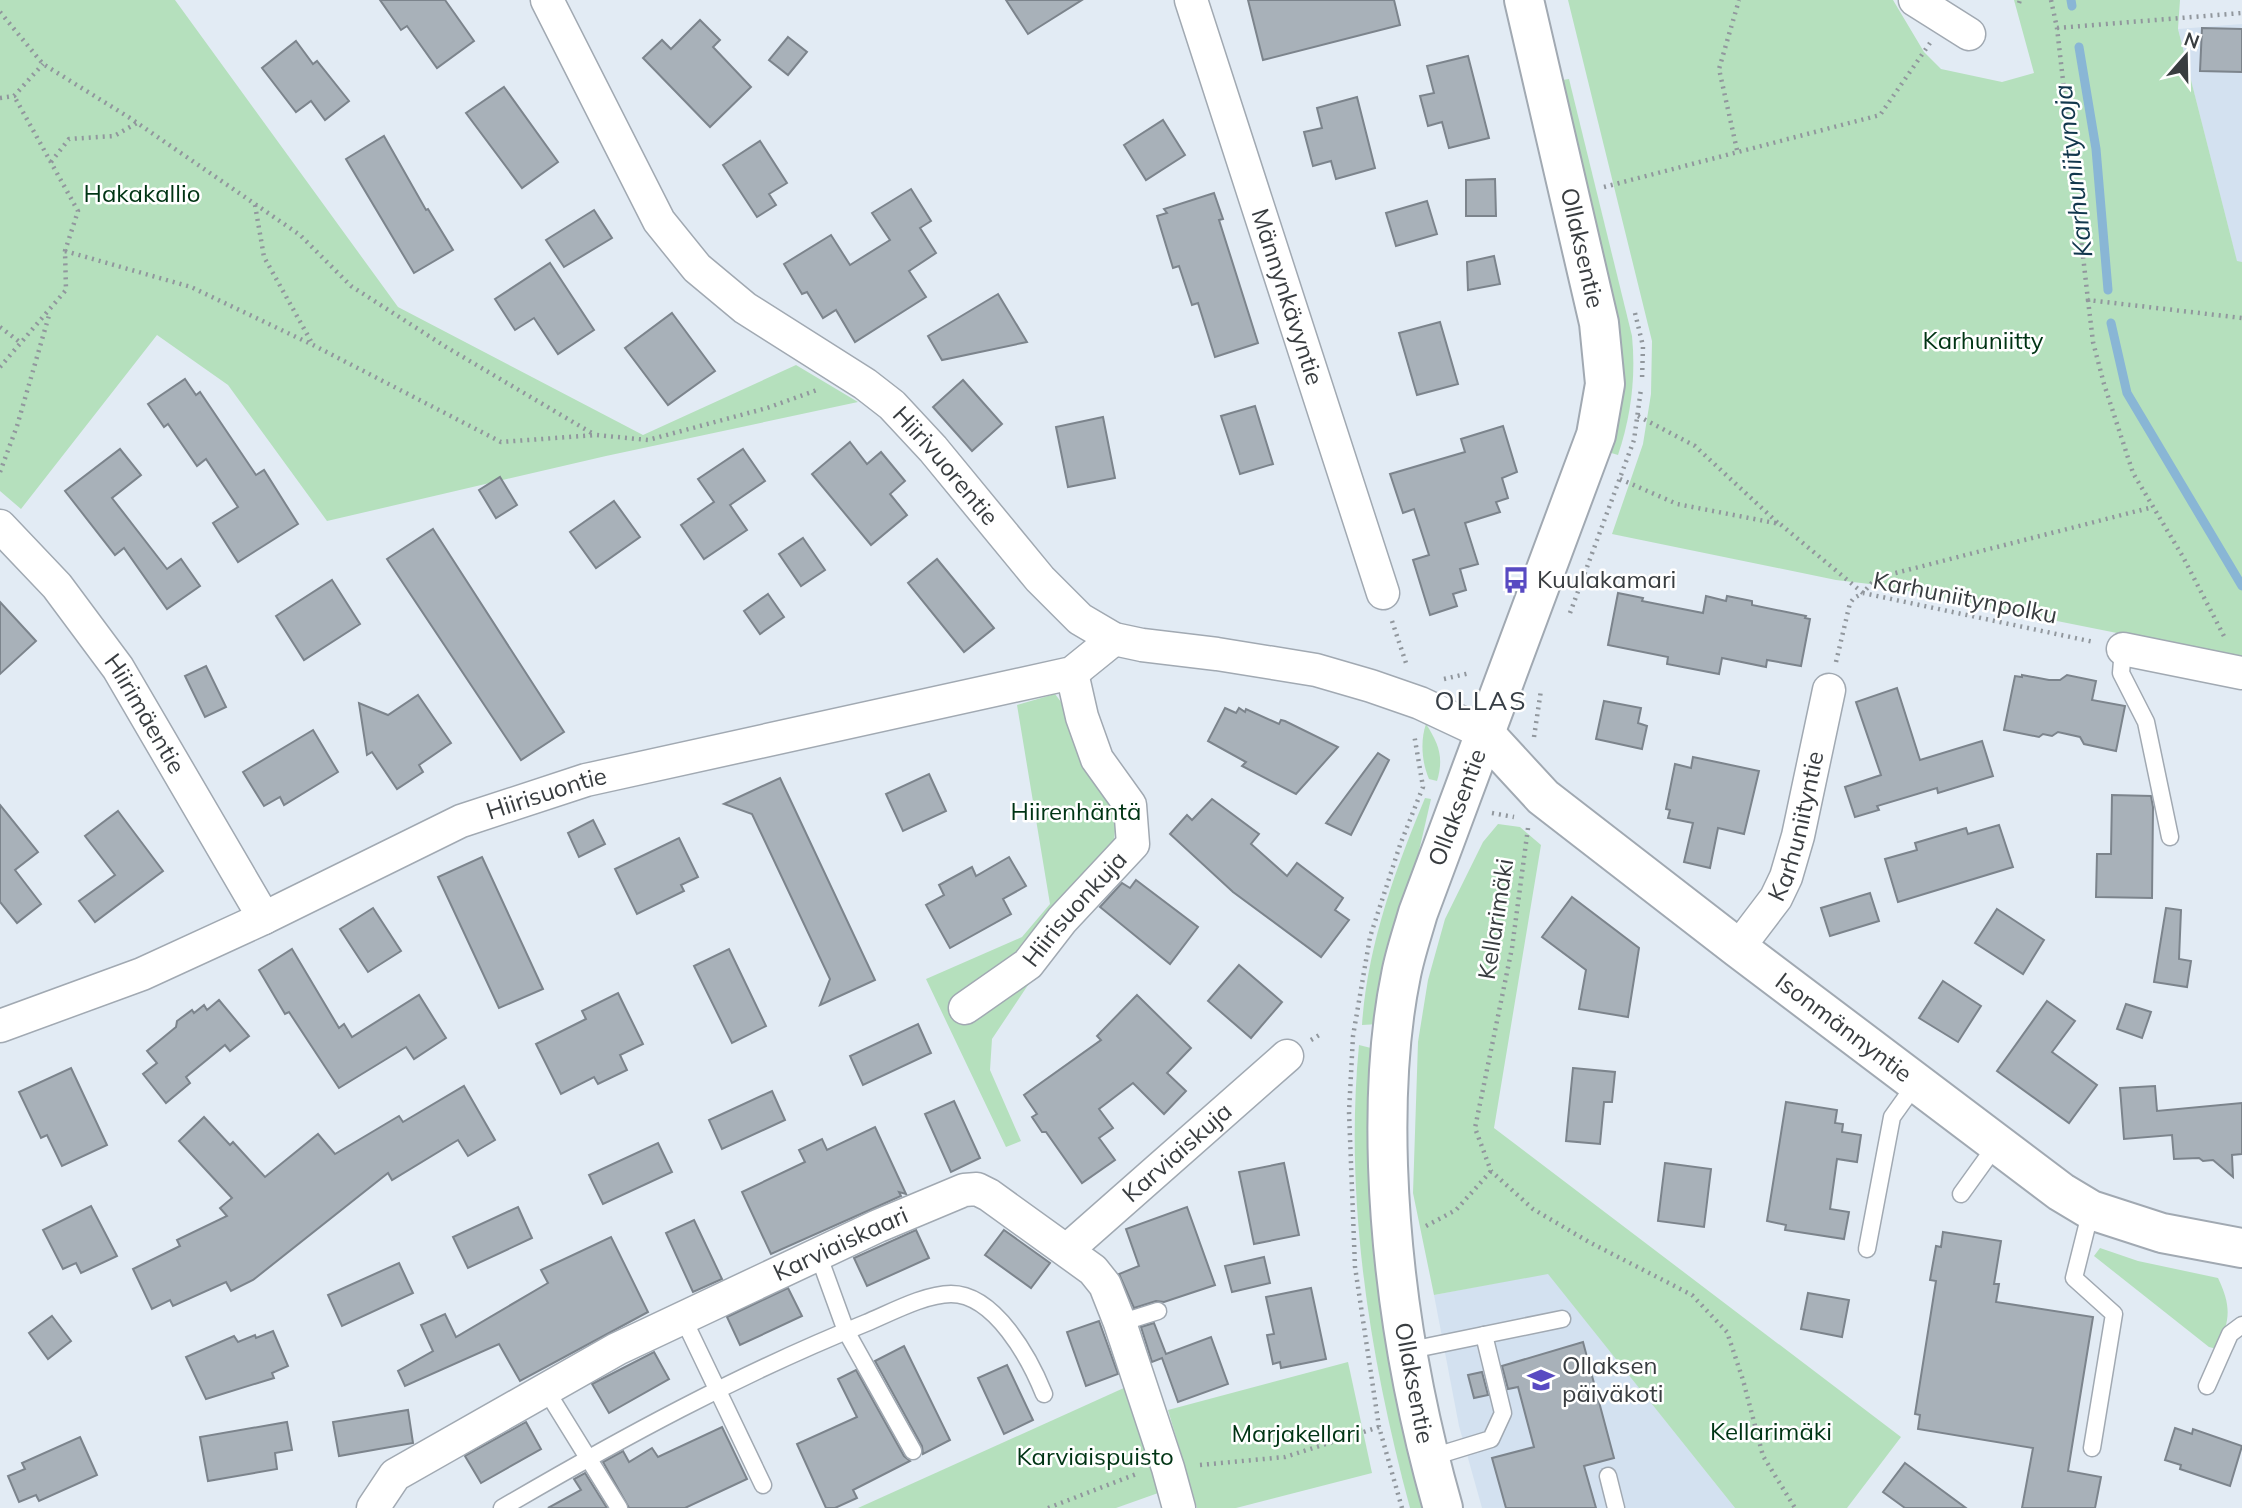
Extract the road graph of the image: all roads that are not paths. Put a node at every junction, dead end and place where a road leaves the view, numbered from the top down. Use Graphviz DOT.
graph roads {
  1 [pos="547,0"];
  2 [pos="1191,0"];
  3 [pos="1524,0"];
  4 [pos="1916,0"];
  5 [pos="1957,27"];
  6 [pos="0,526"];
  7 [pos="1383,593"];
  8 [pos="1114,639"];
  9 [pos="2123,649"];
  10 [pos="2239,672"];
  11 [pos="1072,673"];
  12 [pos="1829,690"];
  13 [pos="1484,733"];
  14 [pos="2170,837"];
  15 [pos="264,918"];
  16 [pos="1738,948"];
  17 [pos="965,1008"];
  18 [pos="0,1026"];
  19 [pos="1287,1056"];
  20 [pos="1917,1083"];
  21 [pos="1997,1144"];
  22 [pos="1961,1194"];
  23 [pos="2091,1210"];
  24 [pos="2242,1248"];
  25 [pos="1867,1249"];
  26 [pos="1067,1250"];
  27 [pos="818,1254"];
  28 [pos="1158,1311"];
  29 [pos="683,1318"];
  30 [pos="1562,1319"];
  31 [pos="1120,1323"];
  32 [pos="2242,1325"];
  33 [pos="846,1331"];
  34 [pos="1484,1335"];
  35 [pos="1406,1350"];
  36 [pos="2207,1387"];
  37 [pos="545,1390"];
  38 [pos="718,1390"];
  39 [pos="1044,1394"];
  40 [pos="2092,1448"];
  41 [pos="913,1451"];
  42 [pos="588,1458"];
  43 [pos="1429,1458"];
  44 [pos="1608,1476"];
  45 [pos="763,1485"];
  46 [pos="373,1508"];
  47 [pos="502,1508"];
  48 [pos="619,1508"];
  49 [pos="1179,1508"];
  50 [pos="1443,1508"];
  51 [pos="1616,1508"];
  1 -- 8 [label="street, Hiirivuorentie"];
  2 -- 7 [label="street, Männynkävyntie"];
  3 -- 13 [label="street, Ollaksentie"];
  4 -- 5 [label="street"];
  6 -- 15 [label="street, Hiirimäentie"];
  8 -- 11 [label="street, Hiirisuontie"];
  8 -- 13 [label="street, Hiirivuorentie"];
  9 -- 10 [label="street"];
  9 -- 14 [label="lane"];
  11 -- 15 [label="street, Hiirisuontie"];
  11 -- 17 [label="street, Hiirisuonkuja"];
  12 -- 16 [label="street, Karhuniityntie"];
  13 -- 16 [label="street, Isonmännyntie"];
  13 -- 35 [label="street, Ollaksentie"];
  15 -- 18 [label="street, Hiirisuontie"];
  16 -- 20 [label="street, Isonmännyntie"];
  19 -- 26 [label="street, Karviaiskuja"];
  20 -- 21 [label="street, Isonmännyntie"];
  20 -- 25 [label="lane"];
  21 -- 22 [label="lane"];
  21 -- 23 [label="street, Isonmännyntie"];
  23 -- 24 [label="street, Isonmännyntie"];
  23 -- 40 [label="lane"];
  26 -- 27 [label="street, Karviaiskaari"];
  26 -- 31 [label="street, Karviaiskaari"];
  27 -- 29 [label="street, Karviaiskaari"];
  27 -- 33 [label="lane"];
  28 -- 31 [label="lane"];
  29 -- 37 [label="street, Karviaiskaari"];
  29 -- 38 [label="lane"];
  30 -- 34 [label="lane"];
  31 -- 49 [label="street, Karviaiskaari"];
  32 -- 36 [label="lane"];
  33 -- 38 [label="lane"];
  33 -- 39 [label="lane"];
  33 -- 41 [label="lane"];
  34 -- 35 [label="lane"];
  34 -- 43 [label="lane"];
  35 -- 43 [label="street, Ollaksentie"];
  37 -- 42 [label="lane"];
  37 -- 46 [label="street, Karviaiskaari"];
  38 -- 42 [label="lane"];
  38 -- 45 [label="lane"];
  42 -- 47 [label="lane"];
  42 -- 48 [label="lane"];
  43 -- 50 [label="street, Ollaksentie"];
  44 -- 51 [label="lane"];
}
